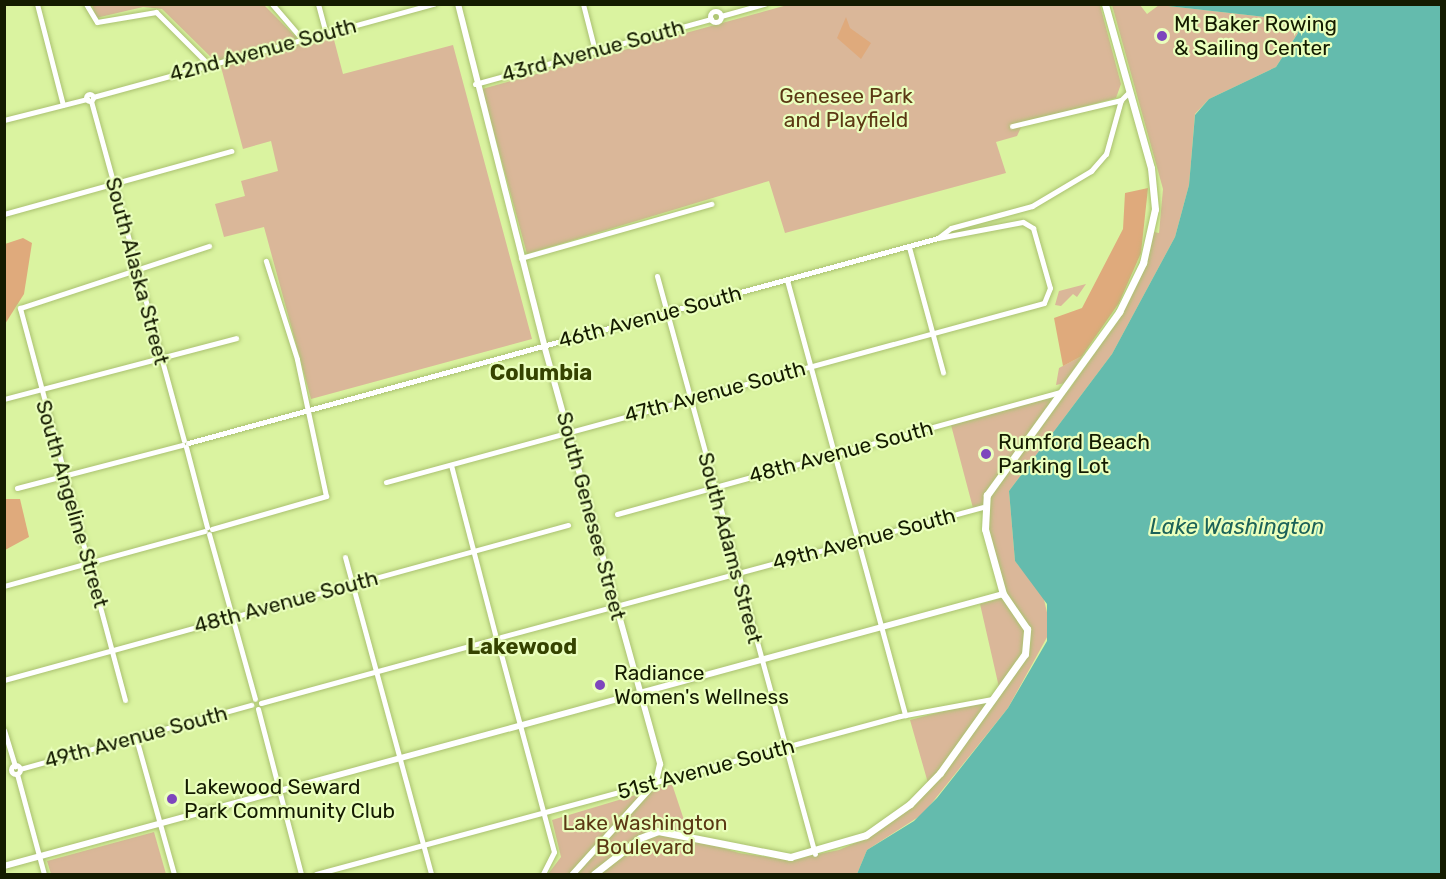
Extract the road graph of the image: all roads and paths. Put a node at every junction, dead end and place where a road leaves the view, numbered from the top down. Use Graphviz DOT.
graph roads {
  1 [pos="37,4"];
  2 [pos="86,4"];
  3 [pos="272,4"];
  4 [pos="318,4"];
  5 [pos="434,4"];
  6 [pos="458,4"];
  7 [pos="583,4"];
  8 [pos="713,4"];
  9 [pos="764,4"];
  10 [pos="1105,4"];
  11 [pos="715,11"];
  12 [pos="721,16"];
  13 [pos="711,19"];
  14 [pos="326,33"];
  15 [pos="303,40"];
  16 [pos="595,51"];
  17 [pos="209,65"];
  18 [pos="475,84"];
  19 [pos="1129,92"];
  20 [pos="90,99"];
  21 [pos="1121,100"];
  22 [pos="63,105"];
  23 [pos="4,120"];
  24 [pos="1012,126"];
  25 [pos="231,151"];
  26 [pos="113,184"];
  27 [pos="711,204"];
  28 [pos="4,214"];
  29 [pos="938,238"];
  30 [pos="209,246"];
  31 [pos="909,247"];
  32 [pos="521,258"];
  33 [pos="266,261"];
  34 [pos="136,272"];
  35 [pos="657,276"];
  36 [pos="788,280"];
  37 [pos="1044,303"];
  38 [pos="667,312"];
  39 [pos="932,333"];
  40 [pos="236,338"];
  41 [pos="544,345"];
  42 [pos="160,358"];
  43 [pos="811,366"];
  44 [pos="943,372"];
  45 [pos="40,390"];
  46 [pos="1065,391"];
  47 [pos="4,399"];
  48 [pos="690,399"];
  49 [pos="307,411"];
  50 [pos="567,432"];
  51 [pos="185,444"];
  52 [pos="835,453"];
  53 [pos="451,465"];
  54 [pos="64,476"];
  55 [pos="386,482"];
  56 [pos="714,486"];
  57 [pos="17,488"];
  58 [pos="983,507"];
  59 [pos="617,514"];
  60 [pos="568,525"];
  61 [pos="208,530"];
  62 [pos="859,540"];
  63 [pos="474,551"];
  64 [pos="345,557"];
  65 [pos="88,563"];
  66 [pos="737,573"];
  67 [pos="353,584"];
  68 [pos="4,586"];
  69 [pos="1003,594"];
  70 [pos="616,607"];
  71 [pos="232,618"];
  72 [pos="882,627"];
  73 [pos="498,638"];
  74 [pos="112,650"];
  75 [pos="761,661"];
  76 [pos="376,671"];
  77 [pos="4,680"];
  78 [pos="640,693"];
  79 [pos="992,699"];
  80 [pos="125,700"];
  81 [pos="256,704"];
  82 [pos="905,715"];
  83 [pos="520,724"];
  84 [pos="4,730"];
  85 [pos="136,738"];
  86 [pos="785,748"];
  87 [pos="400,757"];
  88 [pos="16,770"];
  89 [pos="4,773"];
  90 [pos="656,782"];
  91 [pos="279,790"];
  92 [pos="544,812"];
  93 [pos="160,823"];
  94 [pos="423,846"];
  95 [pos="815,854"];
  96 [pos="39,856"];
  97 [pos="4,866"];
  98 [pos="44,874"];
  99 [pos="174,874"];
  100 [pos="301,874"];
  101 [pos="316,874"];
  102 [pos="431,874"];
  103 [pos="543,874"];
  104 [pos="573,874"];
  105 [pos="594,874"];
  1 -- 22 [label="street"];
  2 -- 17 [label="street"];
  3 -- 15 [label="street"];
  4 -- 14 [label="street"];
  5 -- 14 [label="street, 42nd Avenue South"];
  6 -- 18 [label="street, South Genesee Street"];
  7 -- 16 [label="street"];
  8 -- 11 [label="street"];
  9 -- 12 [label="street"];
  10 -- 19 [label="main road"];
  11 -- 12 [label="street"];
  11 -- 13 [label="street"];
  12 -- 13 [label="street, 43rd Avenue South"];
  13 -- 16 [label="street, 43rd Avenue South"];
  14 -- 15 [label="street, 42nd Avenue South"];
  15 -- 17 [label="street, 42nd Avenue South"];
  16 -- 18 [label="street, 43rd Avenue South"];
  17 -- 20 [label="street, 42nd Avenue South"];
  18 -- 32 [label="street, South Genesee Street"];
  19 -- 21 [label="street, 46th Avenue South"];
  19 -- 46 [label="main road"];
  20 -- 22 [label="street, 42nd Avenue South"];
  20 -- 26 [label="street, South Alaska Street"];
  21 -- 24 [label="street"];
  21 -- 29 [label="street, 46th Avenue South"];
  22 -- 23 [label="street, 42nd Avenue South"];
  25 -- 26 [label="street"];
  26 -- 28 [label="street"];
  26 -- 34 [label="street, South Alaska Street"];
  27 -- 32 [label="street"];
  29 -- 31 [label="street, 46th Avenue South"];
  29 -- 37 [label="street, 46th Avenue South"];
  30 -- 34 [label="street"];
  31 -- 36 [label="street, 46th Avenue South"];
  31 -- 39 [label="street"];
  32 -- 41 [label="street, South Genesee Street"];
  33 -- 49 [label="street"];
  34 -- 42 [label="street, South Alaska Street"];
  34 -- 45 [label="street, South Angeline Street"];
  35 -- 38 [label="street, South Adams Street"];
  36 -- 38 [label="street, 46th Avenue South"];
  36 -- 43 [label="street"];
  37 -- 39 [label="street, 47th Avenue South"];
  38 -- 41 [label="street, 46th Avenue South"];
  38 -- 48 [label="street, South Adams Street"];
  39 -- 43 [label="street, 47th Avenue South"];
  39 -- 44 [label="street"];
  40 -- 42 [label="street"];
  41 -- 49 [label="street, 46th Avenue South"];
  41 -- 50 [label="street, South Genesee Street"];
  42 -- 45 [label="street"];
  42 -- 51 [label="street, South Alaska Street"];
  43 -- 48 [label="street, 47th Avenue South"];
  43 -- 52 [label="street"];
  45 -- 47 [label="street"];
  45 -- 54 [label="street, South Angeline Street"];
  46 -- 52 [label="street, 48th Avenue South"];
  46 -- 58 [label="main road"];
  48 -- 50 [label="street, 47th Avenue South"];
  48 -- 56 [label="street, South Adams Street"];
  49 -- 51 [label="street, 46th Avenue South"];
  49 -- 61 [label="street"];
  50 -- 53 [label="street, 47th Avenue South"];
  50 -- 70 [label="street, South Genesee Street"];
  51 -- 54 [label="street, 46th Avenue South"];
  51 -- 61 [label="street, South Alaska Street"];
  52 -- 56 [label="street, 48th Avenue South"];
  52 -- 62 [label="street"];
  53 -- 55 [label="street, 47th Avenue South"];
  53 -- 63 [label="street"];
  54 -- 57 [label="street, 46th Avenue South"];
  54 -- 65 [label="street, South Angeline Street"];
  56 -- 59 [label="street, 48th Avenue South"];
  56 -- 66 [label="street, South Adams Street"];
  58 -- 62 [label="street, 49th Avenue South"];
  58 -- 69 [label="main road"];
  60 -- 63 [label="street, 48th Avenue South"];
  61 -- 65 [label="street"];
  61 -- 71 [label="street, South Alaska Street"];
  62 -- 66 [label="street, 49th Avenue South"];
  62 -- 72 [label="street"];
  63 -- 67 [label="street, 48th Avenue South"];
  63 -- 73 [label="street"];
  64 -- 67 [label="street"];
  65 -- 68 [label="street"];
  65 -- 74 [label="street, South Angeline Street"];
  66 -- 70 [label="street, 49th Avenue South"];
  66 -- 75 [label="street, South Adams Street"];
  67 -- 71 [label="street, 48th Avenue South"];
  67 -- 76 [label="street"];
  69 -- 72 [label="street"];
  69 -- 79 [label="main road"];
  70 -- 73 [label="street, 49th Avenue South"];
  70 -- 78 [label="street, South Genesee Street"];
  71 -- 74 [label="street, 48th Avenue South"];
  71 -- 81 [label="street, South Alaska Street"];
  72 -- 75 [label="street"];
  72 -- 82 [label="street"];
  73 -- 76 [label="street, 49th Avenue South"];
  73 -- 83 [label="street"];
  74 -- 77 [label="street, 48th Avenue South"];
  74 -- 80 [label="street, South Angeline Street"];
  75 -- 78 [label="street"];
  75 -- 86 [label="street, South Adams Street"];
  76 -- 81 [label="street, 49th Avenue South"];
  76 -- 87 [label="street"];
  78 -- 83 [label="street"];
  78 -- 90 [label="street, South Genesee Street"];
  79 -- 82 [label="street, 51st Avenue South"];
  79 -- 95 [label="main road"];
  81 -- 85 [label="street, 49th Avenue South"];
  81 -- 91 [label="street, South Alaska Street"];
  82 -- 86 [label="street, 51st Avenue South"];
  83 -- 87 [label="street"];
  83 -- 92 [label="street"];
  84 -- 88 [label="street"];
  85 -- 88 [label="street, 49th Avenue South"];
  85 -- 93 [label="street"];
  86 -- 90 [label="street, 51st Avenue South"];
  86 -- 95 [label="street, South Adams Street"];
  87 -- 91 [label="street"];
  87 -- 94 [label="street"];
  88 -- 89 [label="street, 49th Avenue South"];
  88 -- 96 [label="street"];
  90 -- 92 [label="street, 51st Avenue South"];
  90 -- 104 [label="street"];
  91 -- 93 [label="street"];
  91 -- 100 [label="street, South Alaska Street"];
  92 -- 94 [label="street, 51st Avenue South"];
  92 -- 103 [label="street"];
  93 -- 96 [label="street"];
  93 -- 99 [label="street"];
  94 -- 101 [label="street, 51st Avenue South"];
  94 -- 102 [label="street"];
  95 -- 105 [label="main road"];
  96 -- 97 [label="street"];
  96 -- 98 [label="street"];
}
